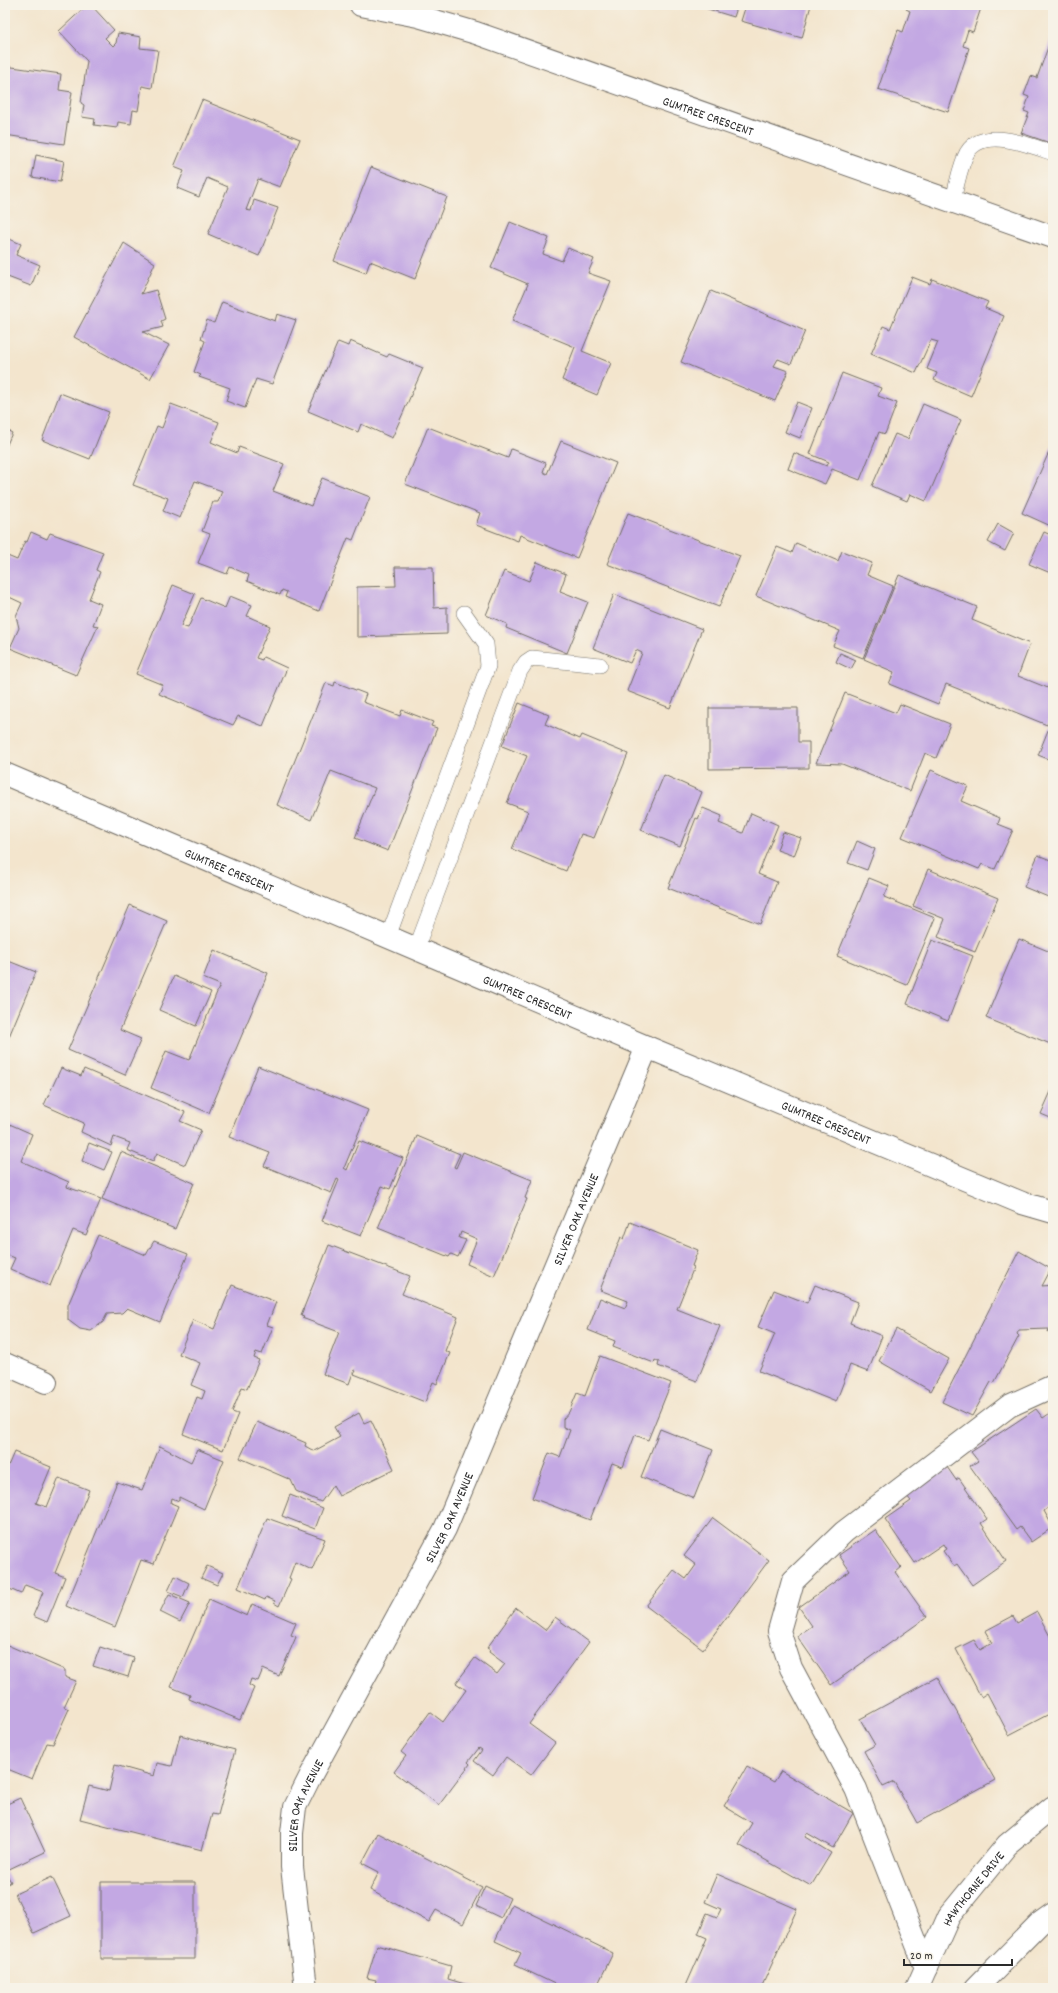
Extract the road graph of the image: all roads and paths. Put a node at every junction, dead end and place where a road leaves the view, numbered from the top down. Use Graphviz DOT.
graph roads {
  1 [pos="361,5"];
  2 [pos="1053,153"];
  3 [pos="952,201"];
  4 [pos="1053,237"];
  5 [pos="464,613"];
  6 [pos="600,665"];
  7 [pos="5,774"];
  8 [pos="388,937"];
  9 [pos="416,949"];
  10 [pos="647,1047"];
  11 [pos="1053,1212"];
  12 [pos="5,1364"];
  13 [pos="46,1382"];
  14 [pos="1053,1386"];
  15 [pos="1053,1808"];
  16 [pos="1053,1914"];
  17 [pos="926,1968"];
  18 [pos="306,1988"];
  19 [pos="917,1988"];
  20 [pos="976,1988"];
  1 -- 3 [label="street, GUMTREE CRESCENT"];
  2 -- 3 [label="lane"];
  3 -- 4 [label="street, GUMTREE CRESCENT"];
  5 -- 8 [label="lane"];
  6 -- 9 [label="lane"];
  7 -- 8 [label="street, GUMTREE CRESCENT"];
  8 -- 9 [label="street, GUMTREE CRESCENT"];
  9 -- 10 [label="street, GUMTREE CRESCENT"];
  10 -- 11 [label="street, GUMTREE CRESCENT"];
  10 -- 18 [label="street, SILVER OAK AVENUE"];
  12 -- 13 [label="street"];
  14 -- 17 [label="street"];
  15 -- 17 [label="street, HAWTHORNE DRIVE"];
  16 -- 20 [label="street"];
  17 -- 19 [label="street, HAWTHORNE DRIVE"];
}
